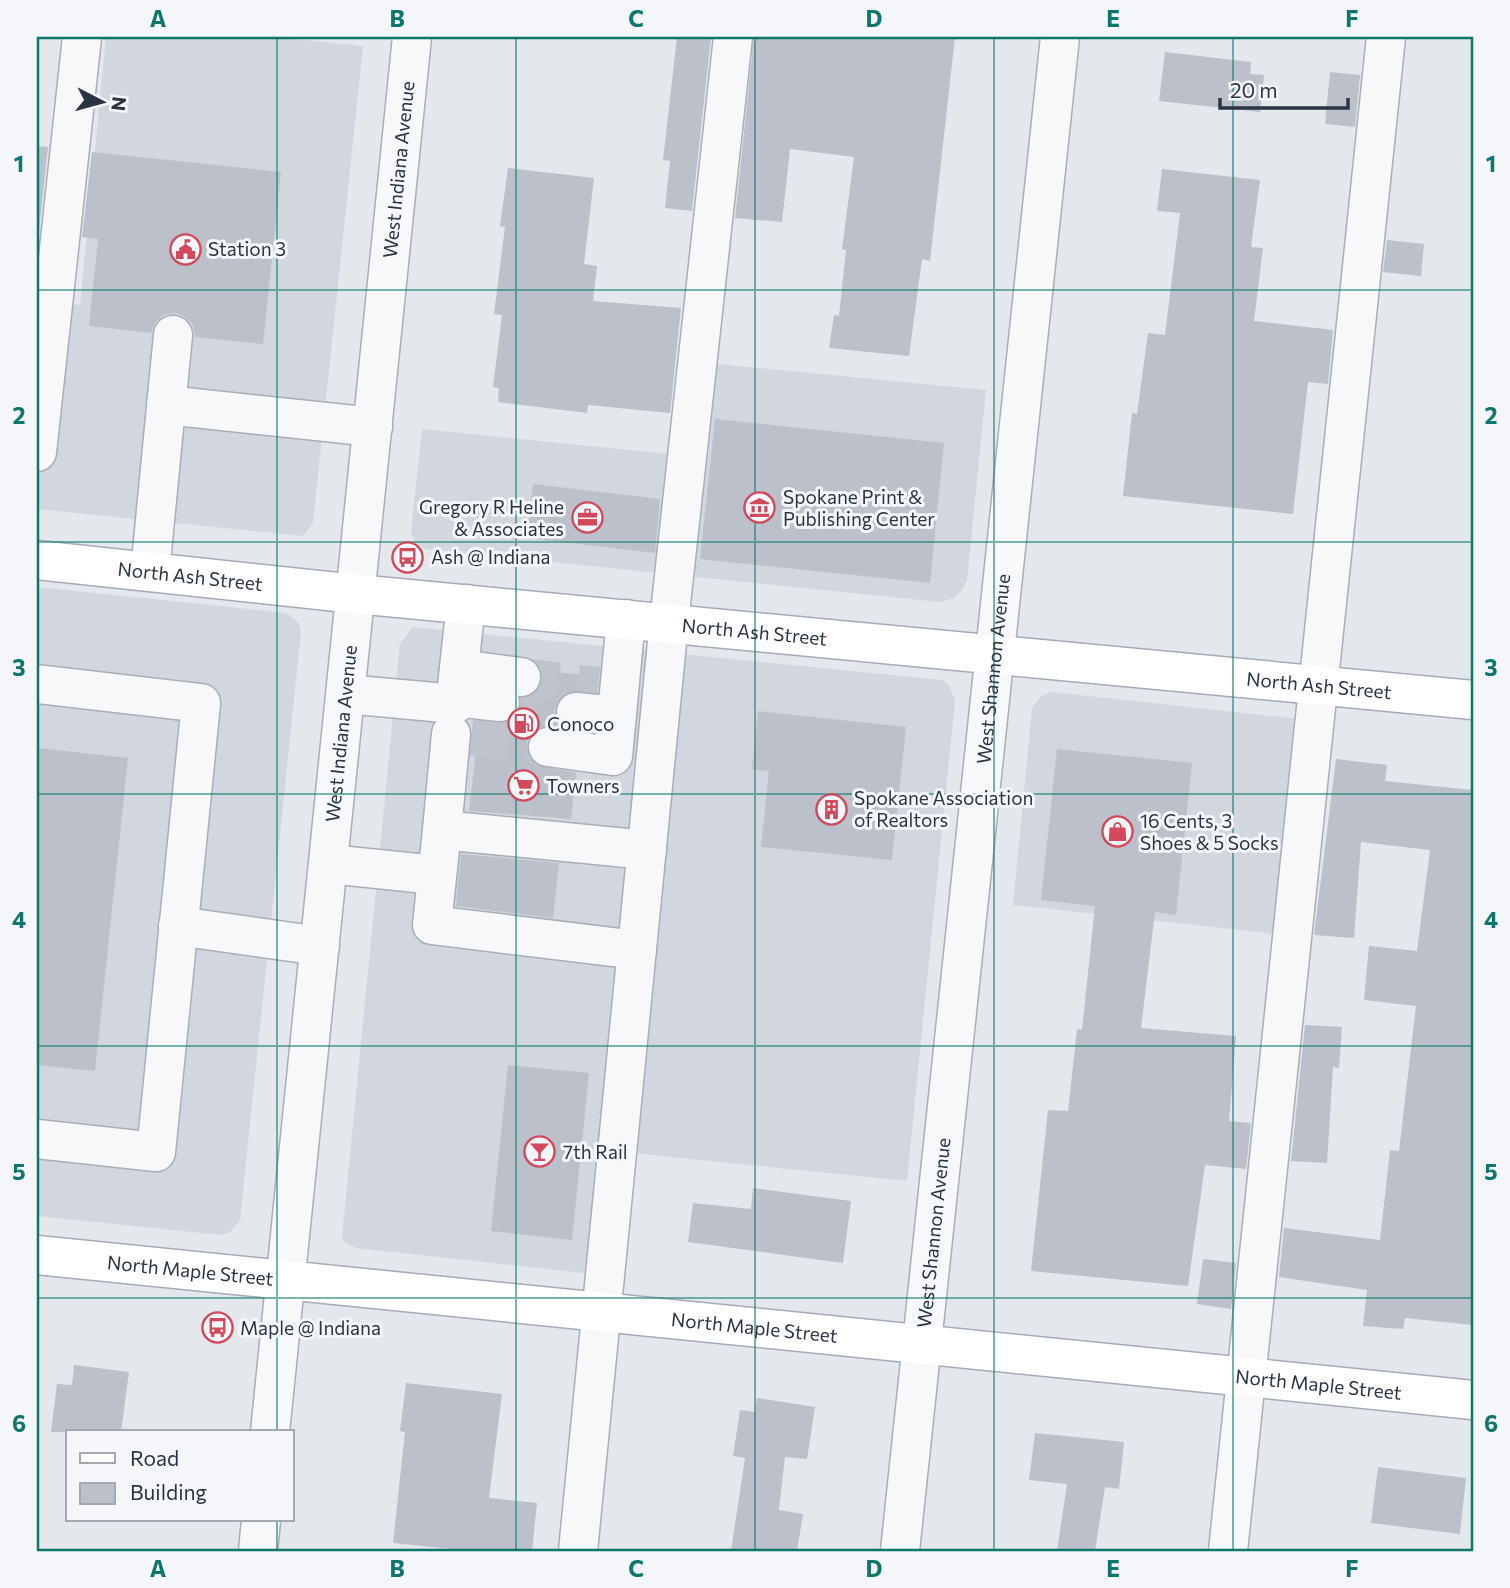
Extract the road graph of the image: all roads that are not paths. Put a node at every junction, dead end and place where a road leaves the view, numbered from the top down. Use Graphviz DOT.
graph roads {
  1 [pos="82,37"];
  2 [pos="412,37"];
  3 [pos="733,37"];
  4 [pos="1060,37"];
  5 [pos="1386,37"];
  6 [pos="173,335"];
  7 [pos="166,405"];
  8 [pos="373,428"];
  9 [pos="37,452"];
  10 [pos="37,560"];
  11 [pos="150,572"];
  12 [pos="356,594"];
  13 [pos="466,604"];
  14 [pos="626,619"];
  15 [pos="669,622"];
  16 [pos="995,653"];
  17 [pos="37,684"];
  18 [pos="1318,684"];
  19 [pos="510,690"];
  20 [pos="346,694"];
  21 [pos="1473,699"];
  22 [pos="458,708"];
  23 [pos="548,747"];
  24 [pos="442,830"];
  25 [pos="647,850"];
  26 [pos="329,864"];
  27 [pos="436,875"];
  28 [pos="178,926"];
  29 [pos="320,946"];
  30 [pos="637,950"];
  31 [pos="37,1139"];
  32 [pos="37,1255"];
  33 [pos="285,1279"];
  34 [pos="602,1312"];
  35 [pos="922,1342"];
  36 [pos="1245,1376"];
  37 [pos="1473,1400"];
  38 [pos="270,1430"];
  39 [pos="261,1522"];
  40 [pos="258,1551"];
  41 [pos="579,1551"];
  42 [pos="901,1551"];
  43 [pos="1228,1551"];
  1 -- 9 [label="street"];
  2 -- 8 [label="street, West Indiana Avenue"];
  3 -- 15 [label="street"];
  4 -- 16 [label="street, West Shannon Avenue"];
  5 -- 18 [label="street"];
  6 -- 7 [label="street"];
  7 -- 8 [label="street"];
  7 -- 11 [label="street"];
  8 -- 12 [label="street, West Indiana Avenue"];
  10 -- 11 [label="main road, North Ash Street"];
  11 -- 12 [label="main road, North Ash Street"];
  12 -- 13 [label="main road, North Ash Street"];
  12 -- 20 [label="street, West Indiana Avenue"];
  13 -- 14 [label="main road, North Ash Street"];
  13 -- 22 [label="street"];
  14 -- 15 [label="main road, North Ash Street"];
  14 -- 23 [label="street"];
  15 -- 16 [label="main road, North Ash Street"];
  15 -- 25 [label="street"];
  16 -- 18 [label="main road, North Ash Street"];
  16 -- 35 [label="street, West Shannon Avenue"];
  17 -- 28 [label="street"];
  18 -- 21 [label="main road, North Ash Street"];
  18 -- 36 [label="street"];
  19 -- 22 [label="street"];
  20 -- 22 [label="street"];
  20 -- 26 [label="street, West Indiana Avenue"];
  22 -- 24 [label="street"];
  24 -- 25 [label="street"];
  24 -- 27 [label="street"];
  25 -- 30 [label="street"];
  26 -- 27 [label="street"];
  26 -- 29 [label="street, West Indiana Avenue"];
  27 -- 30 [label="street"];
  28 -- 29 [label="street"];
  28 -- 31 [label="street"];
  29 -- 33 [label="street, West Indiana Avenue"];
  30 -- 34 [label="street"];
  32 -- 33 [label="main road, North Maple Street"];
  33 -- 34 [label="main road, North Maple Street"];
  33 -- 38 [label="street, West Indiana Avenue"];
  34 -- 35 [label="main road, North Maple Street"];
  34 -- 41 [label="street"];
  35 -- 36 [label="main road, North Maple Street"];
  35 -- 42 [label="street, West Shannon Avenue"];
  36 -- 37 [label="main road, North Maple Street"];
  36 -- 43 [label="street"];
  39 -- 40 [label="street"];
}
